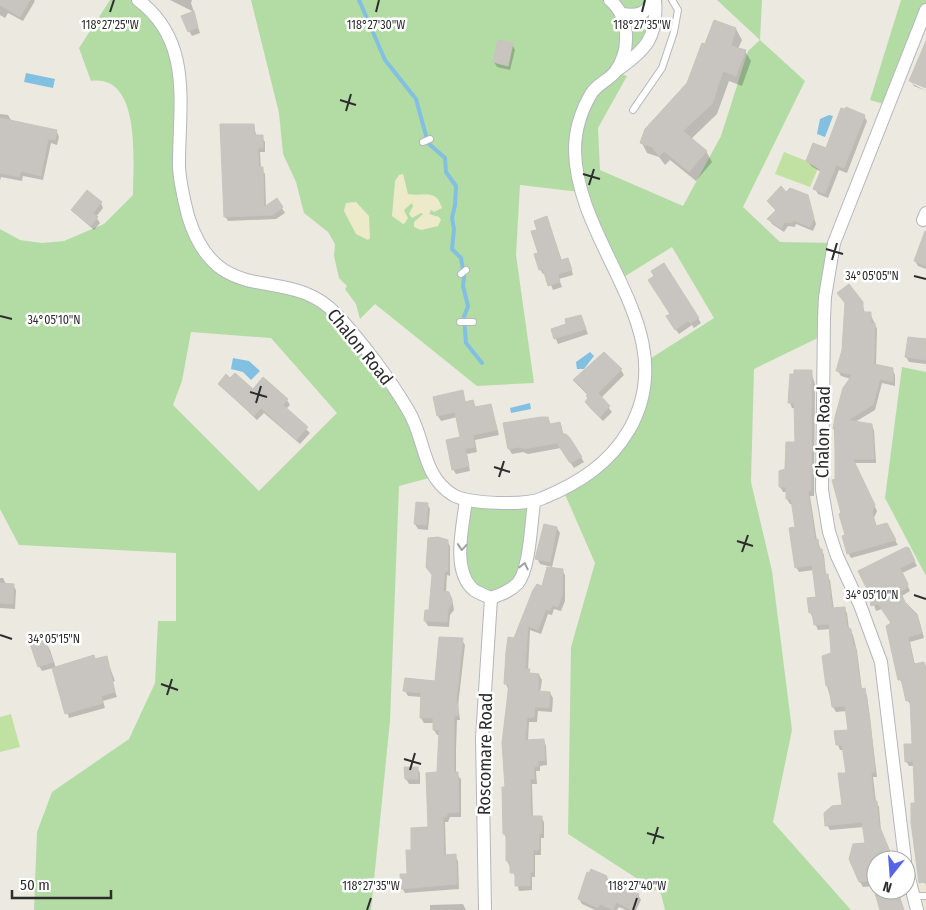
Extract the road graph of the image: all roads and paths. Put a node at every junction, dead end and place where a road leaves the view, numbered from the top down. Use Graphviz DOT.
graph roads {
  1 [pos="138,0"];
  2 [pos="610,0"];
  3 [pos="654,0"];
  4 [pos="672,0"];
  5 [pos="926,10"];
  6 [pos="622,14"];
  7 [pos="615,72"];
  8 [pos="633,110"];
  9 [pos="430,139"];
  10 [pos="423,142"];
  11 [pos="460,322"];
  12 [pos="471,322"];
  13 [pos="466,500"];
  14 [pos="534,502"];
  15 [pos="492,598"];
  16 [pos="904,850"];
  17 [pos="485,910"];
  1 -- 13 [label="street, Chalon Road"];
  2 -- 6 [label="street"];
  3 -- 6 [label="street"];
  3 -- 7 [label="street, Chalon Road"];
  4 -- 8 [label="lane"];
  5 -- 16 [label="street, Chalon Road"];
  6 -- 7 [label="street"];
  7 -- 14 [label="street, Chalon Road"];
  9 -- 10 [label="lane"];
  11 -- 12 [label="lane"];
  13 -- 14 [label="street, Chalon Road"];
  13 -- 15 [label="street, one-way"];
  15 -- 14 [label="street, one-way"];
  15 -- 17 [label="street, Roscomare Road"];
}
